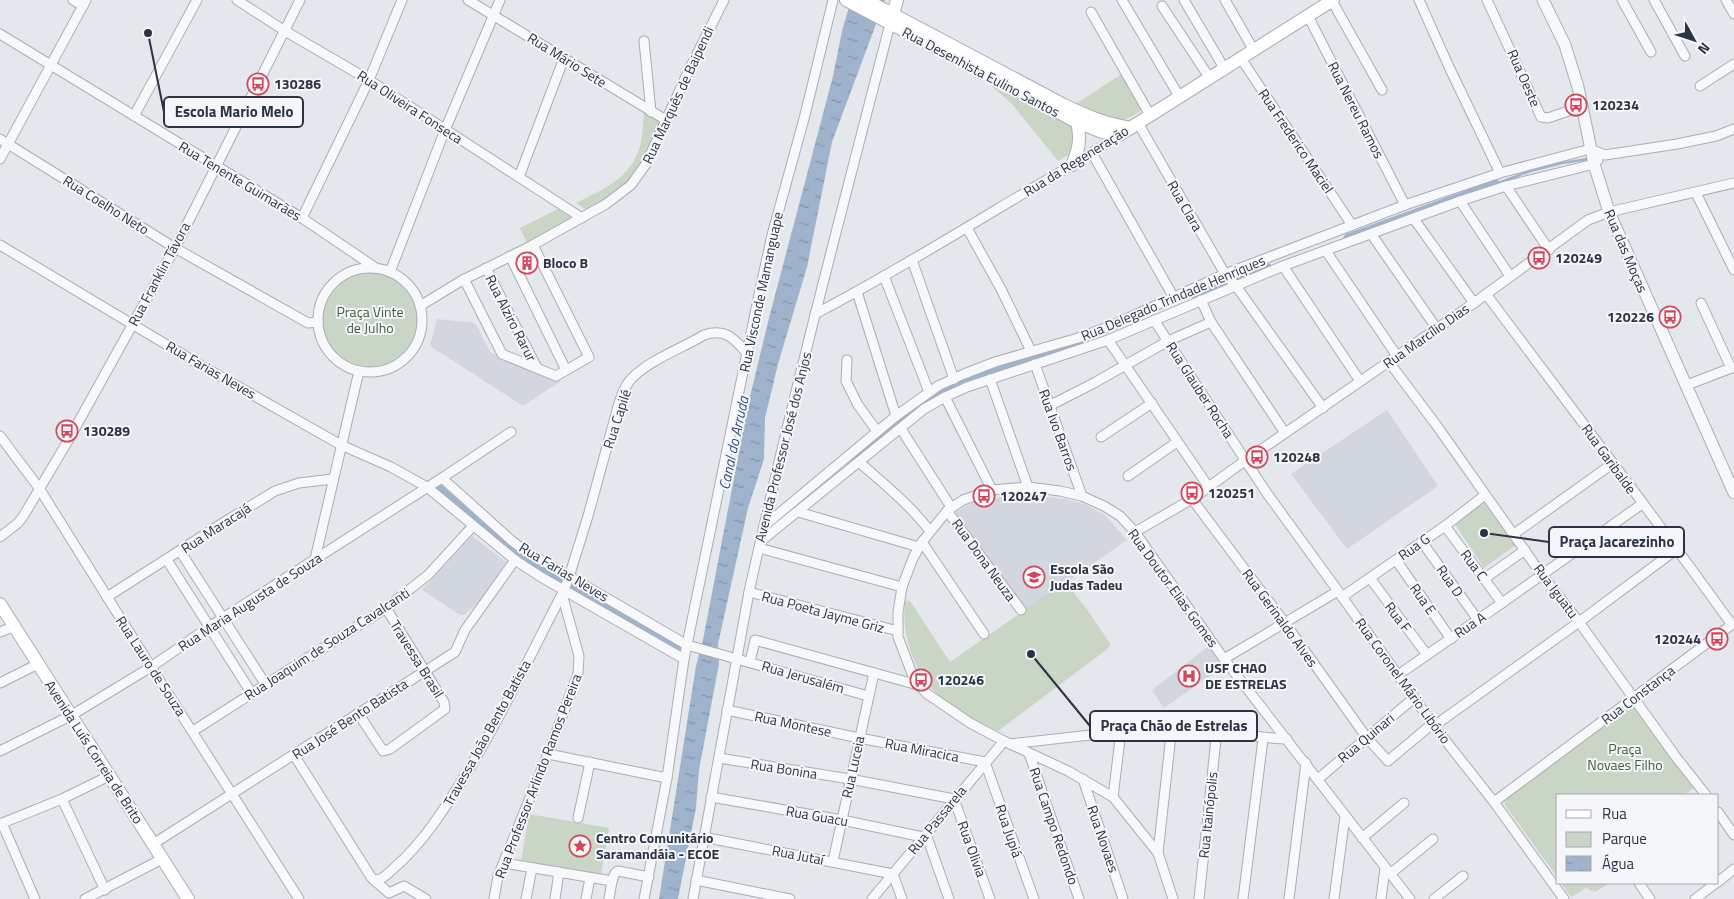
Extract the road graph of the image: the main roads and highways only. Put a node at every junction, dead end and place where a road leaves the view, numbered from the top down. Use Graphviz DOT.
graph roads {
  1 [pos="846,0"];
  2 [pos="866,0"];
  3 [pos="897,0"];
  4 [pos="1332,1"];
  5 [pos="888,17"];
  6 [pos="1077,122"];
  7 [pos="1134,126"];
  8 [pos="1119,135"];
  9 [pos="1072,165"];
  10 [pos="0,604"];
  11 [pos="188,899"];
  1 -- 5 [label="main road, Rua Desenhista Eulino Santos"];
  2 -- 5 [label="main road, Rua Desenhista Eulino Santos"];
  3 -- 5 [label="main road, Avenida Professor José dos Anjos"];
  4 -- 7 [label="main road, Rua da Regeneração"];
  5 -- 6 [label="main road, Rua Desenhista Eulino Santos"];
  5 -- 7 [label="main road, Rua Desenhista Eulino Santos"];
  6 -- 8 [label="main road, Rua Desenhista Eulino Santos"];
  6 -- 9 [label="main road"];
  7 -- 8 [label="main road, Rua da Regeneração"];
  10 -- 11 [label="main road, Avenida Luís Correia de Brito"];
}
